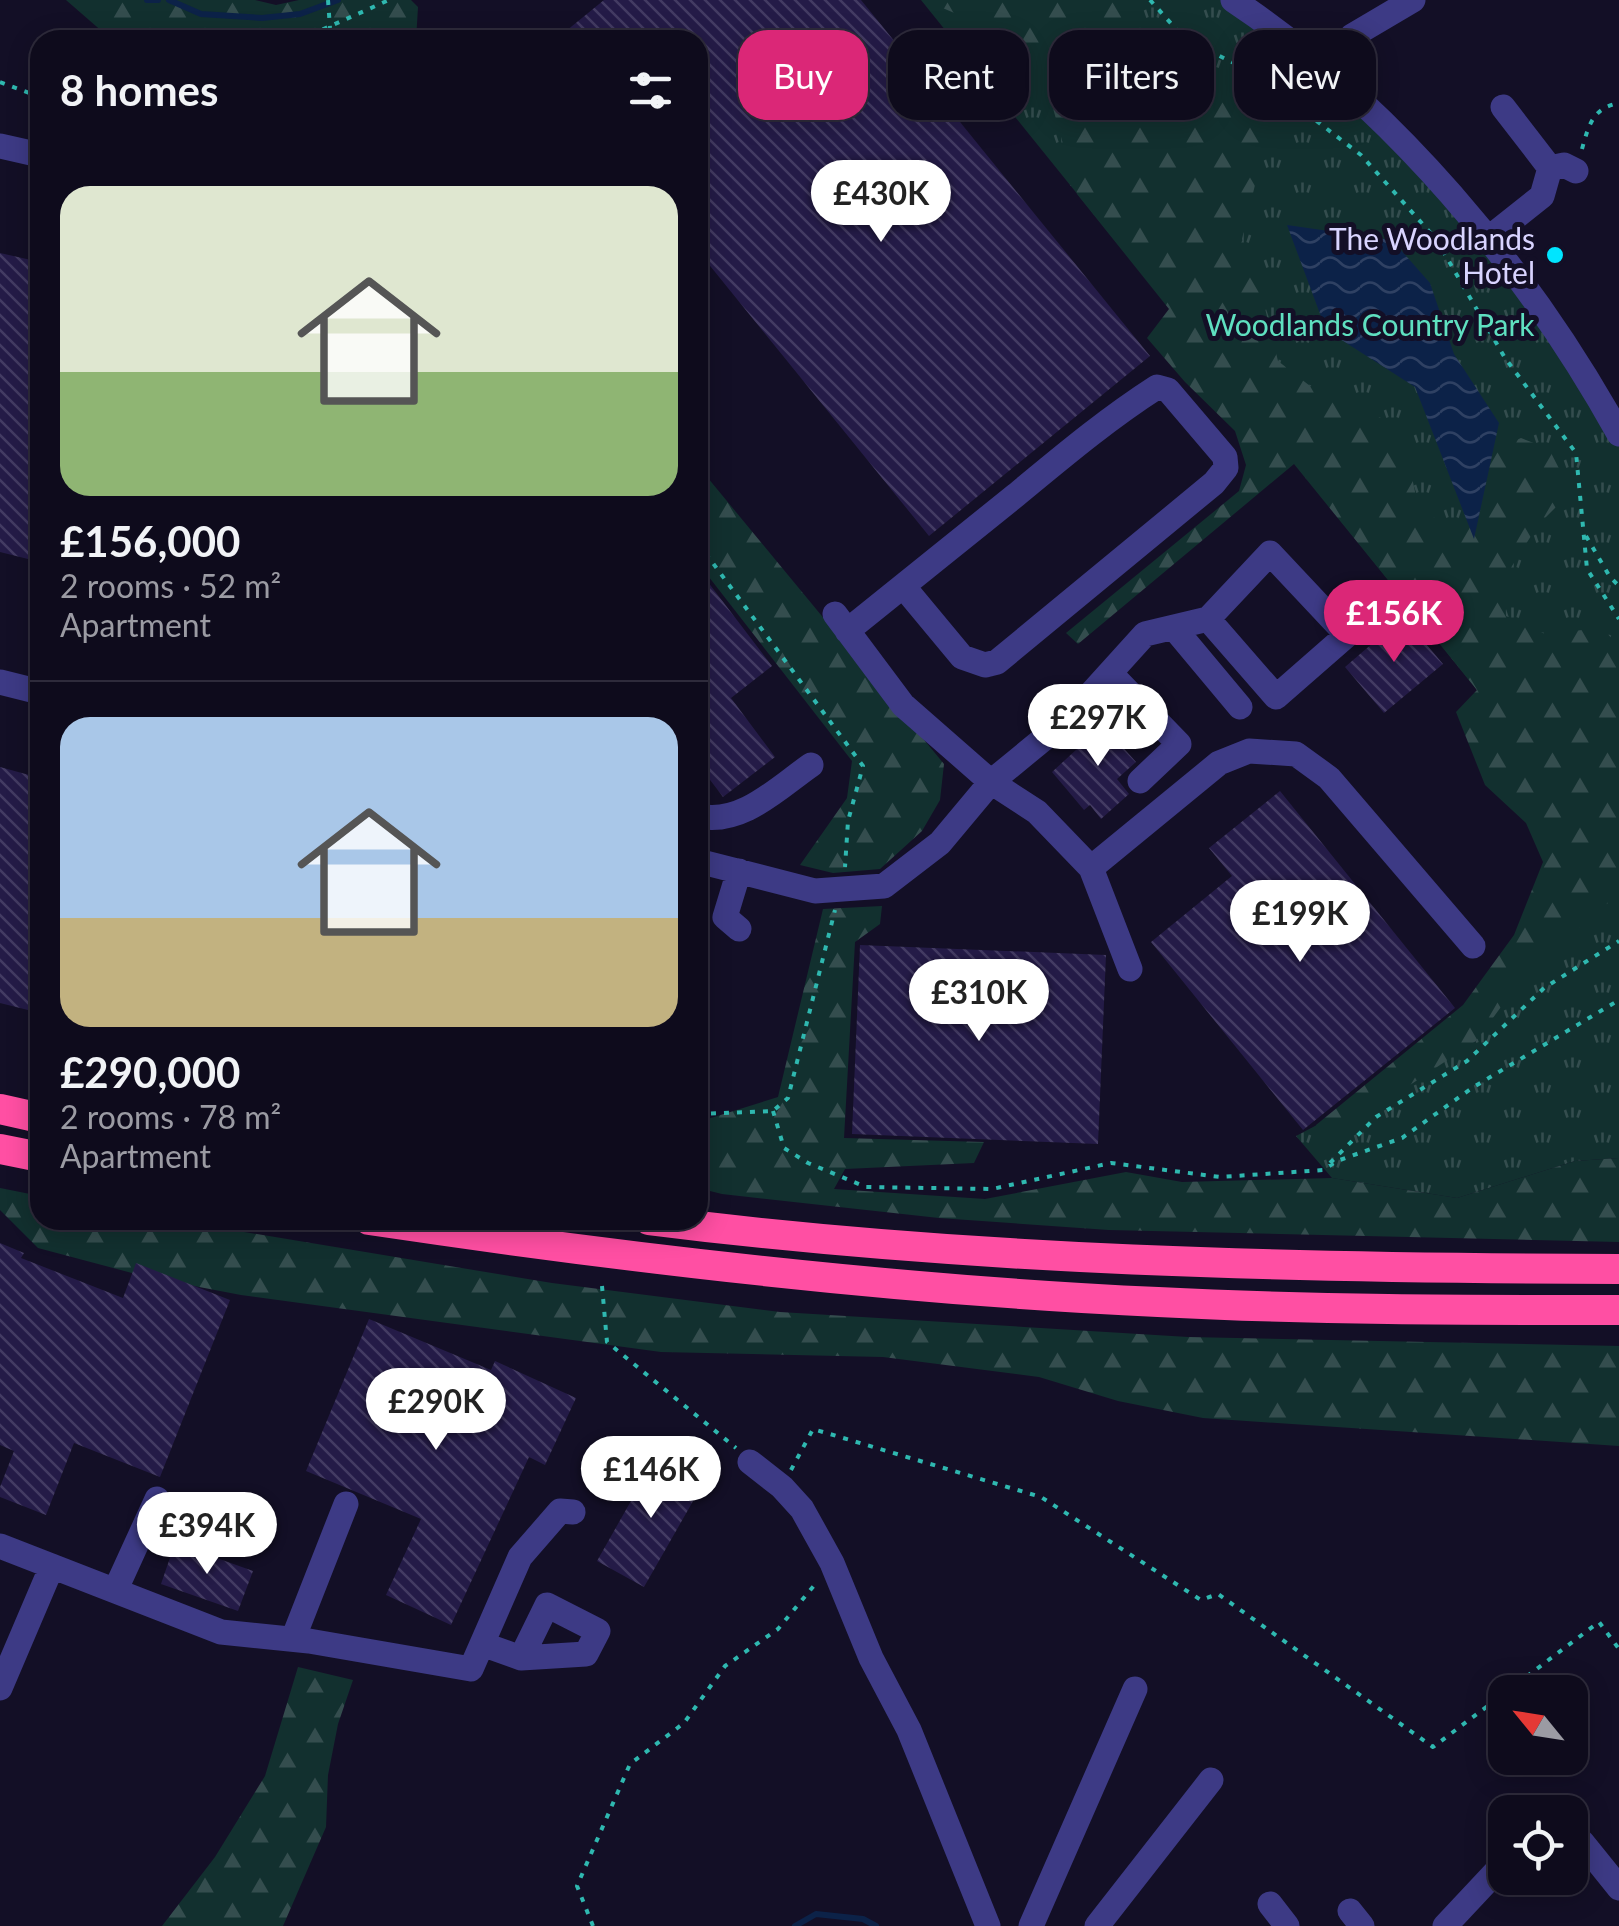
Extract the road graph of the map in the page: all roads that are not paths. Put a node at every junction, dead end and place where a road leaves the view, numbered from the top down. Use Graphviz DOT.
graph roads {
  1 [pos="1233,0"];
  2 [pos="1413,0"];
  3 [pos="1277,30"];
  4 [pos="1362,30"];
  5 [pos="1503,107"];
  6 [pos="1376,117"];
  7 [pos="0,146"];
  8 [pos="30,153"];
  9 [pos="1490,238"];
  10 [pos="1610,398"];
  11 [pos="1619,434"];
  12 [pos="903,586"];
  13 [pos="1208,620"];
  14 [pos="1174,628"];
  15 [pos="1110,673"];
  16 [pos="0,682"];
  17 [pos="30,690"];
  18 [pos="1240,707"];
  19 [pos="811,765"];
  20 [pos="1140,781"];
  21 [pos="991,782"];
  22 [pos="708,818"];
  23 [pos="708,864"];
  24 [pos="1091,868"];
  25 [pos="739,872"];
  26 [pos="738,929"];
  27 [pos="1473,946"];
  28 [pos="1127,964"];
  29 [pos="0,1109"];
  30 [pos="30,1116"];
  31 [pos="0,1148"];
  32 [pos="30,1155"];
  33 [pos="708,1228"];
  34 [pos="436,1230"];
  35 [pos="1619,1268"];
  36 [pos="1619,1310"];
  37 [pos="750,1462"];
  38 [pos="157,1499"];
  39 [pos="346,1504"];
  40 [pos="573,1512"];
  41 [pos="0,1546"];
  42 [pos="52,1566"];
  43 [pos="115,1590"];
  44 [pos="301,1640"];
  45 [pos="482,1644"];
  46 [pos="521,1658"];
  47 [pos="0,1688"];
  48 [pos="1136,1689"];
  49 [pos="1211,1780"];
  50 [pos="1588,1849"];
  51 [pos="1488,1880"];
  52 [pos="1619,1888"];
  53 [pos="1270,1904"];
  54 [pos="988,1926"];
  55 [pos="1031,1926"];
  56 [pos="1097,1926"];
  57 [pos="1288,1926"];
  58 [pos="1445,1926"];
  1 -- 3 [label="street"];
  2 -- 4 [label="street"];
  5 -- 9 [label="street"];
  6 -- 9 [label="street"];
  7 -- 8 [label="street"];
  9 -- 10 [label="street"];
  10 -- 11 [label="street"];
  12 -- 12 [label="street"];
  12 -- 21 [label="street"];
  13 -- 13 [label="street"];
  13 -- 14 [label="street"];
  14 -- 15 [label="street"];
  14 -- 18 [label="street"];
  15 -- 20 [label="street"];
  15 -- 21 [label="street"];
  16 -- 17 [label="street"];
  19 -- 22 [label="street"];
  21 -- 24 [label="street"];
  21 -- 25 [label="street"];
  23 -- 25 [label="street"];
  24 -- 27 [label="street"];
  24 -- 28 [label="street"];
  25 -- 26 [label="street"];
  29 -- 30 [label="highway"];
  31 -- 32 [label="highway"];
  33 -- 35 [label="highway"];
  34 -- 36 [label="highway"];
  37 -- 54 [label="street"];
  38 -- 43 [label="street"];
  39 -- 44 [label="street"];
  40 -- 45 [label="street"];
  41 -- 42 [label="street"];
  42 -- 43 [label="street"];
  42 -- 47 [label="street"];
  43 -- 44 [label="street"];
  44 -- 45 [label="street"];
  45 -- 46 [label="street"];
  48 -- 55 [label="street"];
  49 -- 56 [label="street"];
  50 -- 52 [label="street"];
  51 -- 58 [label="street"];
  53 -- 57 [label="street"];
}
